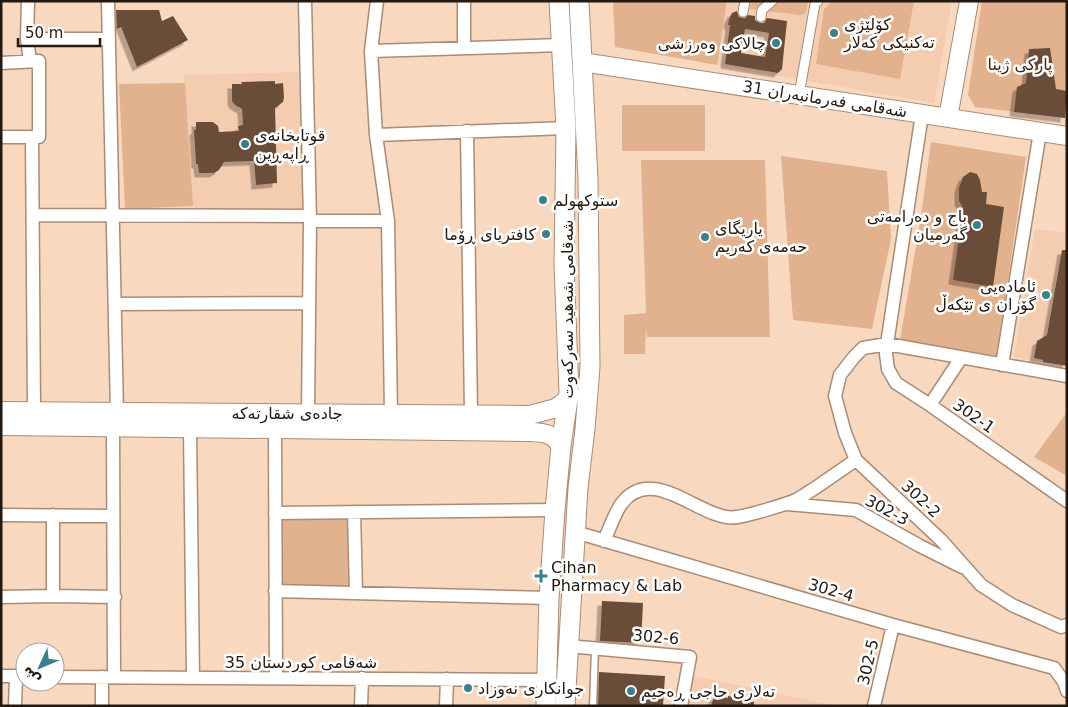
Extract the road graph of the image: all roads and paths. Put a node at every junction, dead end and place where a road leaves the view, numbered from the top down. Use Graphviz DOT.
graph roads {
  1 [pos="28,1"];
  2 [pos="108,1"];
  3 [pos="305,1"];
  4 [pos="376,1"];
  5 [pos="464,1"];
  6 [pos="558,1"];
  7 [pos="579,1"];
  8 [pos="745,1"];
  9 [pos="772,1"];
  10 [pos="806,1"];
  11 [pos="969,1"];
  12 [pos="816,4"];
  13 [pos="743,12"];
  14 [pos="761,17"];
  15 [pos="27,39"];
  16 [pos="109,39"];
  17 [pos="562,45"];
  18 [pos="464,48"];
  19 [pos="371,51"];
  20 [pos="30,61"];
  21 [pos="582,62"];
  22 [pos="1,63"];
  23 [pos="799,95"];
  24 [pos="922,114"];
  25 [pos="948,118"];
  26 [pos="566,128"];
  27 [pos="467,131"];
  28 [pos="1040,132"];
  29 [pos="376,135"];
  30 [pos="1067,136"];
  31 [pos="1,137"];
  32 [pos="32,137"];
  33 [pos="33,215"];
  34 [pos="113,216"];
  35 [pos="310,219"];
  36 [pos="388,221"];
  37 [pos="309,303"];
  38 [pos="115,304"];
  39 [pos="887,344"];
  40 [pos="961,358"];
  41 [pos="1002,365"];
  42 [pos="1067,376"];
  43 [pos="569,398"];
  44 [pos="930,405"];
  45 [pos="1,411"];
  46 [pos="34,412"];
  47 [pos="391,413"];
  48 [pos="308,414"];
  49 [pos="472,414"];
  50 [pos="115,420"];
  51 [pos="530,424"];
  52 [pos="1,426"];
  53 [pos="275,428"];
  54 [pos="190,429"];
  55 [pos="561,446"];
  56 [pos="856,460"];
  57 [pos="1067,501"];
  58 [pos="783,504"];
  59 [pos="555,510"];
  60 [pos="354,512"];
  61 [pos="275,513"];
  62 [pos="1,515"];
  63 [pos="53,515"];
  64 [pos="113,516"];
  65 [pos="575,532"];
  66 [pos="604,541"];
  67 [pos="969,570"];
  68 [pos="275,591"];
  69 [pos="356,593"];
  70 [pos="53,596"];
  71 [pos="1,597"];
  72 [pos="115,597"];
  73 [pos="549,598"];
  74 [pos="893,625"];
  75 [pos="1067,625"];
  76 [pos="568,646"];
  77 [pos="595,648"];
  78 [pos="1,676"];
  79 [pos="15,676"];
  80 [pos="65,676"];
  81 [pos="108,677"];
  82 [pos="193,677"];
  83 [pos="276,678"];
  84 [pos="362,678"];
  85 [pos="447,679"];
  86 [pos="547,680"];
  87 [pos="1067,691"];
  88 [pos="17,692"];
  89 [pos="15,706"];
  90 [pos="102,706"];
  91 [pos="362,706"];
  92 [pos="446,706"];
  93 [pos="546,706"];
  94 [pos="565,706"];
  95 [pos="593,706"];
  96 [pos="681,706"];
  97 [pos="874,706"];
  1 -- 15 [label="street"];
  2 -- 16 [label="street"];
  3 -- 35 [label="street"];
  4 -- 19 [label="street"];
  5 -- 18 [label="street"];
  6 -- 17 [label="main road, شەقامی شەهید سەرکەوت"];
  7 -- 21 [label="main road, شەقامی شەهید سەرکەوت"];
  8 -- 13 [label="street"];
  9 -- 14 [label="street"];
  10 -- 12 [label="street"];
  11 -- 25 [label="main road"];
  12 -- 23 [label="street"];
  15 -- 16 [label="street"];
  15 -- 20 [label="street"];
  16 -- 34 [label="street"];
  17 -- 18 [label="street"];
  17 -- 26 [label="main road, شەقامی شەهید سەرکەوت"];
  18 -- 19 [label="street"];
  19 -- 29 [label="street"];
  20 -- 22 [label="street"];
  20 -- 32 [label="street"];
  21 -- 23 [label="main road, شەقامی فەرمانبەران 31"];
  21 -- 65 [label="main road, شەقامی شەهید سەرکەوت"];
  23 -- 24 [label="main road, شەقامی فەرمانبەران 31"];
  24 -- 25 [label="main road, شەقامی فەرمانبەران 31"];
  24 -- 39 [label="street, 302-1"];
  25 -- 28 [label="main road, شەقامی فەرمانبەران 31"];
  26 -- 27 [label="street"];
  26 -- 43 [label="main road, شەقامی شەهید سەرکەوت"];
  27 -- 29 [label="street"];
  27 -- 49 [label="street"];
  28 -- 30 [label="main road, شەقامی فەرمانبەران 31"];
  28 -- 41 [label="street"];
  29 -- 36 [label="street"];
  31 -- 32 [label="street"];
  32 -- 33 [label="street"];
  33 -- 34 [label="street"];
  33 -- 46 [label="street"];
  34 -- 35 [label="street"];
  34 -- 38 [label="street"];
  35 -- 36 [label="street"];
  35 -- 37 [label="street"];
  36 -- 47 [label="street"];
  37 -- 38 [label="street"];
  37 -- 48 [label="street"];
  38 -- 50 [label="street"];
  39 -- 40 [label="street"];
  39 -- 44 [label="street, 302-1"];
  39 -- 56 [label="street, 302-2"];
  40 -- 41 [label="street"];
  40 -- 44 [label="street"];
  41 -- 42 [label="street"];
  43 -- 51 [label="main road, جادەی شقارتەکە"];
  43 -- 55 [label="main road, شەقامی شەهید سەرکەوت"];
  44 -- 57 [label="street, 302-1"];
  45 -- 46 [label="main road, جادەی شقارتەکە"];
  46 -- 50 [label="main road, جادەی شقارتەکە"];
  47 -- 48 [label="main road, جادەی شقارتەکە"];
  47 -- 49 [label="main road, جادەی شقارتەکە"];
  48 -- 50 [label="main road, جادەی شقارتەکە"];
  49 -- 51 [label="main road, جادەی شقارتەکە"];
  50 -- 52 [label="main road, جادەی شقارتەکە"];
  50 -- 54 [label="main road, جادەی شقارتەکە"];
  50 -- 64 [label="street"];
  51 -- 53 [label="main road, جادەی شقارتەکە"];
  51 -- 55 [label="main road, جادەی شقارتەکە"];
  53 -- 54 [label="main road, جادەی شقارتەکە"];
  53 -- 61 [label="street"];
  54 -- 82 [label="street"];
  55 -- 59 [label="main road, شەقامی شەهید سەرکەوت"];
  56 -- 58 [label="street"];
  56 -- 67 [label="street, 302-2"];
  58 -- 66 [label="street"];
  58 -- 67 [label="street, 302-3"];
  59 -- 60 [label="street"];
  59 -- 73 [label="main road, شەقامی شەهید سەرکەوت"];
  60 -- 61 [label="street"];
  60 -- 69 [label="street"];
  61 -- 68 [label="street"];
  62 -- 63 [label="street"];
  63 -- 64 [label="street"];
  63 -- 70 [label="street"];
  64 -- 72 [label="street"];
  65 -- 66 [label="street, 302-4"];
  65 -- 76 [label="main road, شەقامی شەهید سەرکەوت"];
  66 -- 74 [label="street, 302-4"];
  67 -- 75 [label="street, 302-2"];
  68 -- 69 [label="street"];
  68 -- 83 [label="street"];
  69 -- 73 [label="street"];
  70 -- 71 [label="street"];
  70 -- 72 [label="street"];
  72 -- 81 [label="street"];
  73 -- 86 [label="main road, شەقامی شەهید سەرکەوت"];
  74 -- 87 [label="street, 302-4"];
  74 -- 97 [label="street, 302-5"];
  76 -- 77 [label="street, 302-6"];
  76 -- 94 [label="main road, شەقامی شەهید سەرکەوت"];
  77 -- 95 [label="lane"];
  77 -- 96 [label="street, 302-6"];
  78 -- 79 [label="street"];
  80 -- 81 [label="street, شەقامی کوردستان 35"];
  81 -- 82 [label="street, شەقامی کوردستان 35"];
  81 -- 90 [label="street"];
  82 -- 83 [label="street, شەقامی کوردستان 35"];
  83 -- 84 [label="street, شەقامی کوردستان 35"];
  84 -- 85 [label="street, شەقامی کوردستان 35"];
  84 -- 91 [label="street"];
  85 -- 86 [label="street, شەقامی کوردستان 35"];
  85 -- 92 [label="street"];
  86 -- 93 [label="main road, شەقامی شەهید سەرکەوت"];
  88 -- 89 [label="street"];
}
